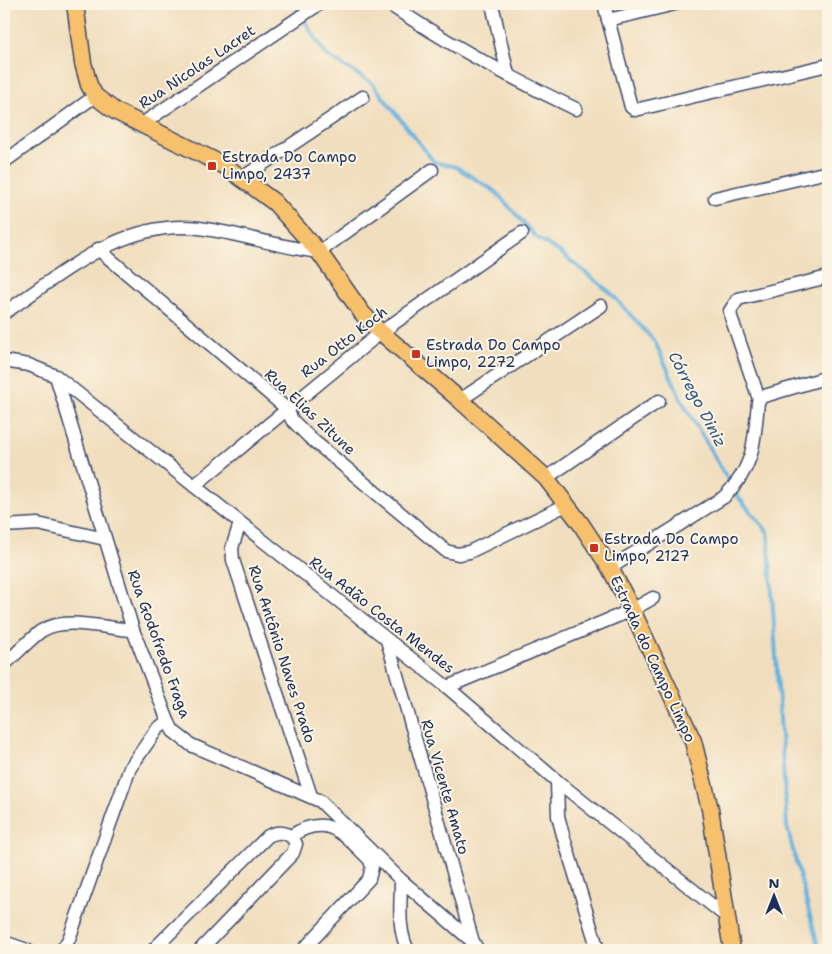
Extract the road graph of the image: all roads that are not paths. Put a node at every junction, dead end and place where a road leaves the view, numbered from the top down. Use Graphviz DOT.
graph roads {
  1 [pos="75,4"];
  2 [pos="389,4"];
  3 [pos="492,4"];
  4 [pos="604,4"];
  5 [pos="675,4"];
  6 [pos="317,5"];
  7 [pos="608,20"];
  8 [pos="828,64"];
  9 [pos="508,75"];
  10 [pos="95,96"];
  11 [pos="363,96"];
  12 [pos="576,109"];
  13 [pos="142,124"];
  14 [pos="4,162"];
  15 [pos="432,170"];
  16 [pos="828,172"];
  17 [pos="242,178"];
  18 [pos="715,198"];
  19 [pos="522,234"];
  20 [pos="98,250"];
  21 [pos="319,252"];
  22 [pos="828,277"];
  23 [pos="602,306"];
  24 [pos="4,314"];
  25 [pos="380,333"];
  26 [pos="4,361"];
  27 [pos="56,376"];
  28 [pos="828,377"];
  29 [pos="762,397"];
  30 [pos="460,400"];
  31 [pos="659,401"];
  32 [pos="287,409"];
  33 [pos="546,478"];
  34 [pos="194,486"];
  35 [pos="566,505"];
  36 [pos="240,522"];
  37 [pos="4,526"];
  38 [pos="105,539"];
  39 [pos="610,568"];
  40 [pos="653,598"];
  41 [pos="632,610"];
  42 [pos="133,630"];
  43 [pos="387,640"];
  44 [pos="4,666"];
  45 [pos="447,687"];
  46 [pos="168,721"];
  47 [pos="557,781"];
  48 [pos="311,796"];
  49 [pos="291,836"];
  50 [pos="401,880"];
  51 [pos="728,918"];
  52 [pos="4,942"];
  53 [pos="475,946"];
  54 [pos="27,950"];
  55 [pos="62,950"];
  56 [pos="153,950"];
  57 [pos="200,950"];
  58 [pos="303,950"];
  59 [pos="408,950"];
  60 [pos="598,950"];
  61 [pos="732,950"];
  1 -- 10 [label="main road"];
  2 -- 9 [label="street"];
  3 -- 9 [label="street"];
  4 -- 7 [label="street"];
  5 -- 7 [label="street"];
  6 -- 13 [label="street, Rua Nicolas Lacret"];
  7 -- 8 [label="street"];
  9 -- 12 [label="street"];
  10 -- 13 [label="main road, Estrada do Campo Limpo"];
  10 -- 14 [label="street"];
  11 -- 17 [label="street"];
  13 -- 17 [label="main road, Estrada do Campo Limpo"];
  15 -- 21 [label="street"];
  16 -- 18 [label="street"];
  17 -- 21 [label="main road, Estrada do Campo Limpo"];
  19 -- 25 [label="street, Rua Otto Koch"];
  20 -- 21 [label="street"];
  20 -- 24 [label="street"];
  20 -- 32 [label="street, Rua Elias Zitune"];
  21 -- 25 [label="main road, Estrada do Campo Limpo"];
  22 -- 29 [label="street"];
  23 -- 30 [label="street"];
  25 -- 30 [label="main road, Estrada do Campo Limpo"];
  25 -- 32 [label="street, Rua Otto Koch"];
  26 -- 27 [label="street, Rua Adão Costa Mendes"];
  27 -- 34 [label="street, Rua Adão Costa Mendes"];
  27 -- 38 [label="street, Rua Godofredo Fraga"];
  28 -- 29 [label="street"];
  29 -- 39 [label="street"];
  30 -- 33 [label="main road, Estrada do Campo Limpo"];
  31 -- 33 [label="street"];
  32 -- 34 [label="street, Rua Otto Koch"];
  32 -- 35 [label="street, Rua Elias Zitune"];
  33 -- 35 [label="main road, Estrada do Campo Limpo"];
  34 -- 36 [label="street, Rua Adão Costa Mendes"];
  35 -- 39 [label="main road, Estrada do Campo Limpo"];
  36 -- 43 [label="street, Rua Adão Costa Mendes"];
  36 -- 48 [label="street, Rua Antônio Naves Prado"];
  37 -- 38 [label="street"];
  38 -- 42 [label="street, Rua Godofredo Fraga"];
  39 -- 41 [label="main road, Estrada do Campo Limpo"];
  40 -- 41 [label="street"];
  41 -- 45 [label="street"];
  41 -- 51 [label="main road, Estrada do Campo Limpo"];
  42 -- 44 [label="street"];
  42 -- 46 [label="street, Rua Godofredo Fraga"];
  43 -- 45 [label="street, Rua Adão Costa Mendes"];
  43 -- 53 [label="street, Rua Vicente Amato"];
  45 -- 47 [label="street, Rua Adão Costa Mendes"];
  46 -- 48 [label="street, Rua Godofredo Fraga"];
  46 -- 55 [label="street"];
  47 -- 51 [label="street, Rua Adão Costa Mendes"];
  47 -- 60 [label="street"];
  48 -- 50 [label="street, Rua Godofredo Fraga"];
  49 -- 56 [label="street"];
  49 -- 57 [label="street"];
  49 -- 58 [label="street"];
  50 -- 53 [label="street, Rua Godofredo Fraga"];
  50 -- 59 [label="street"];
  51 -- 61 [label="main road, Estrada do Campo Limpo"];
  52 -- 54 [label="street"];
}
